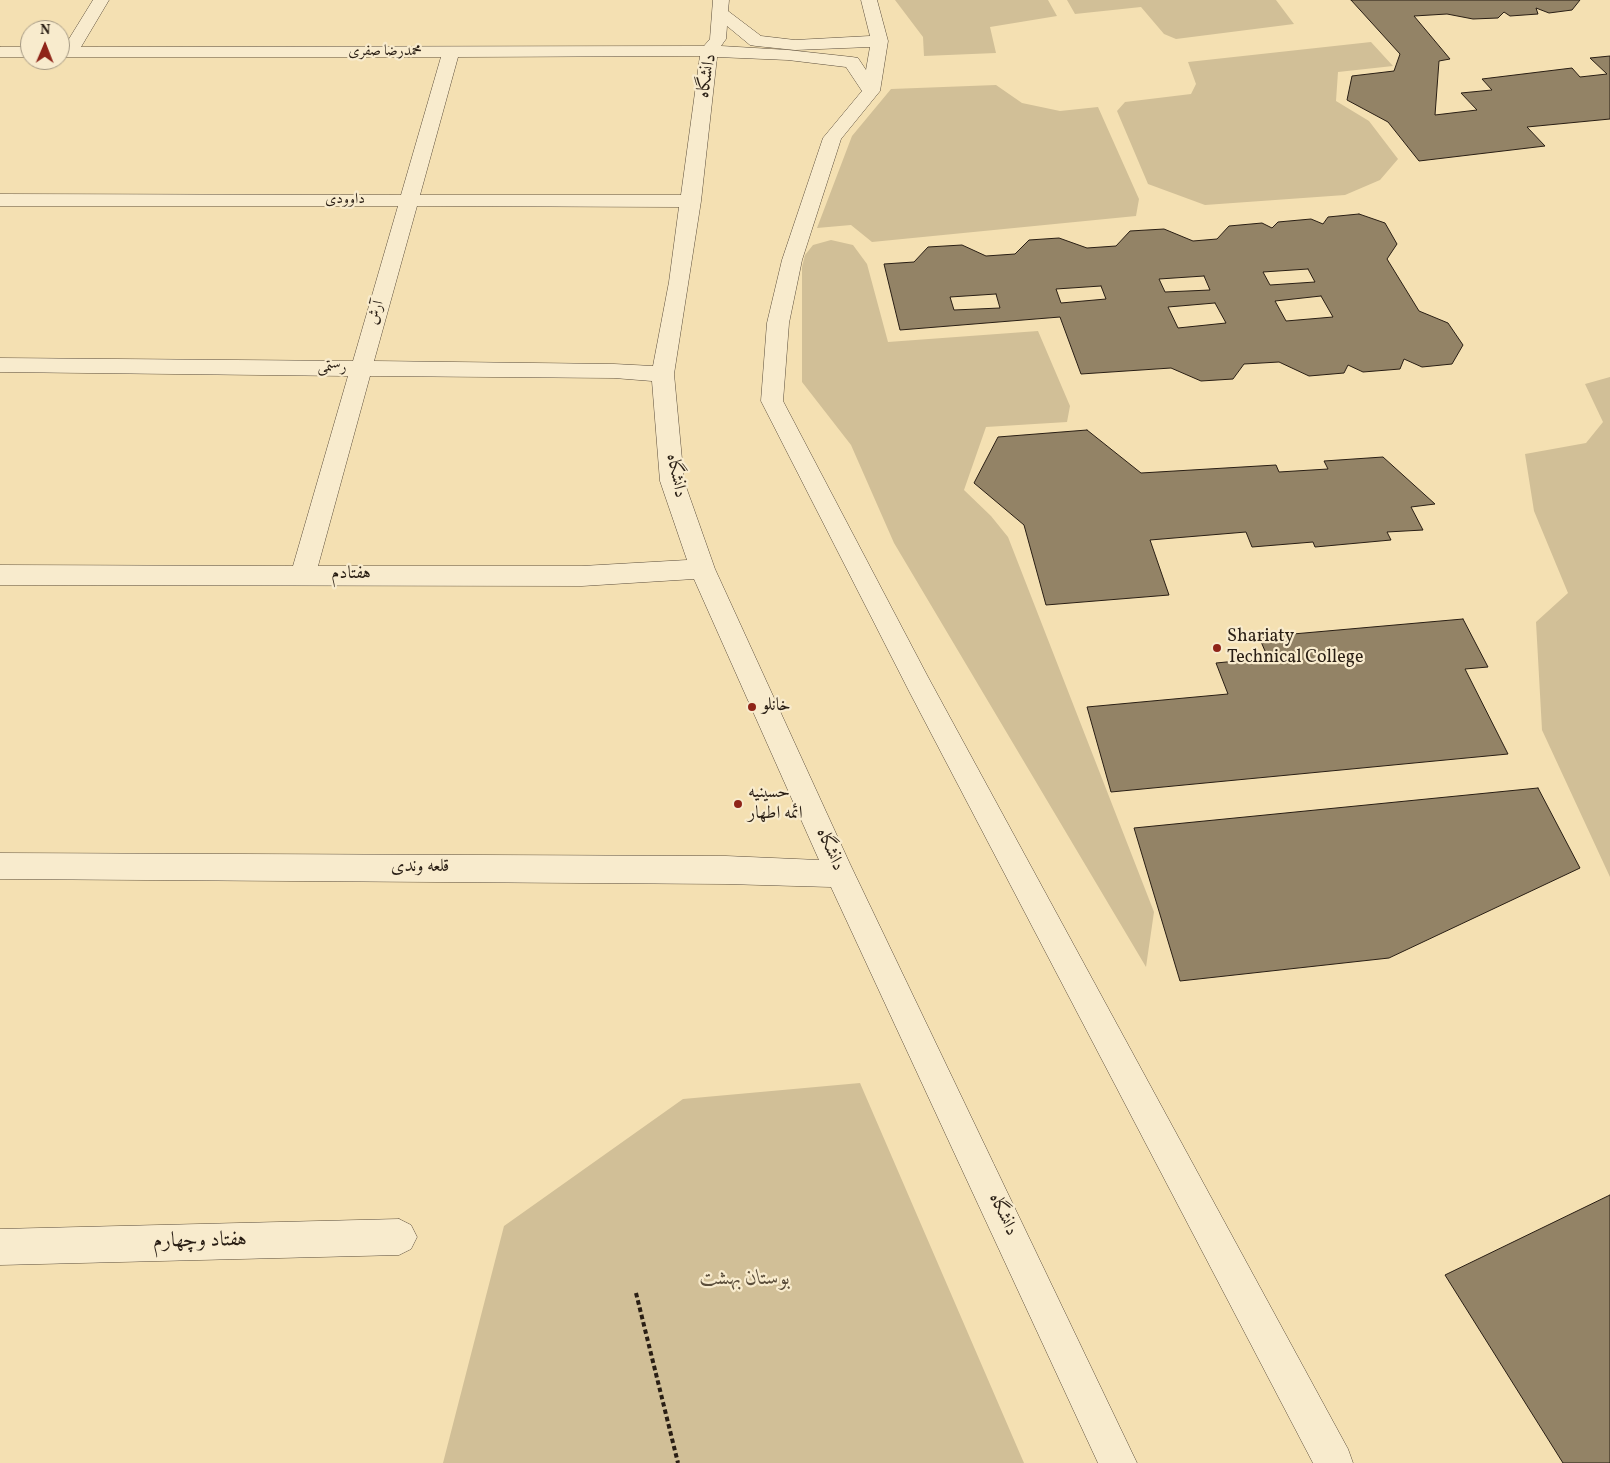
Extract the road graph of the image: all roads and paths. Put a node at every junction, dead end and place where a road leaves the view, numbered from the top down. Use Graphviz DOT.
graph roads {
  1 [pos="101,0"];
  2 [pos="868,0"];
  3 [pos="720,6"];
  4 [pos="880,41"];
  5 [pos="70,45"];
  6 [pos="709,51"];
  7 [pos="0,52"];
  8 [pos="20,52"];
  9 [pos="70,52"];
  10 [pos="450,52"];
  11 [pos="871,91"];
  12 [pos="0,200"];
  13 [pos="409,200"];
  14 [pos="691,200"];
  15 [pos="0,365"];
  16 [pos="361,369"];
  17 [pos="663,374"];
  18 [pos="702,569"];
  19 [pos="0,575"];
  20 [pos="303,575"];
  21 [pos="0,866"];
  22 [pos="840,874"];
  23 [pos="399,1237"];
  24 [pos="0,1247"];
  25 [pos="636,1293"];
  26 [pos="678,1463"];
  27 [pos="1118,1463"];
  28 [pos="1334,1463"];
  1 -- 5 [label="street"];
  2 -- 4 [label="street"];
  3 -- 4 [label="street"];
  3 -- 6 [label="street, دانشگاه"];
  4 -- 11 [label="street"];
  6 -- 10 [label="street, محمدرضا صفری"];
  6 -- 11 [label="street, محمدرضا صفری"];
  6 -- 14 [label="street, دانشگاه"];
  7 -- 8 [label="street"];
  9 -- 10 [label="street, محمدرضا صفری"];
  10 -- 13 [label="street, آرش"];
  11 -- 28 [label="street"];
  12 -- 13 [label="street, داوودی"];
  13 -- 14 [label="street, داوودی"];
  13 -- 16 [label="street, آرش"];
  14 -- 17 [label="street, دانشگاه"];
  15 -- 16 [label="street, رستمی"];
  16 -- 17 [label="street, رستمی"];
  16 -- 20 [label="street, آرش"];
  17 -- 18 [label="street, دانشگاه"];
  18 -- 20 [label="street, هفتادم"];
  18 -- 22 [label="street, دانشگاه"];
  19 -- 20 [label="street, هفتادم"];
  21 -- 22 [label="street, قلعه وندی"];
  22 -- 27 [label="street, دانشگاه"];
  23 -- 24 [label="street, هفتاد وچهارم"];
  25 -- 26 [label="path"];
}
